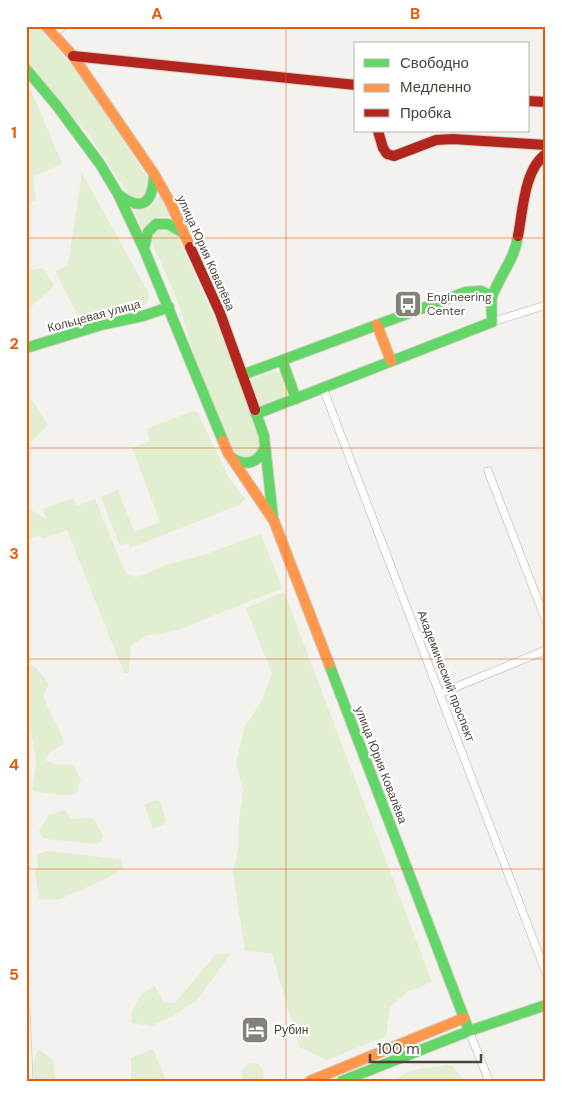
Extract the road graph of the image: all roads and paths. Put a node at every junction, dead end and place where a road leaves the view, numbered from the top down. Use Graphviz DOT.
graph roads {
  1 [pos="63,26"];
  2 [pos="50,30"];
  3 [pos="72,56"];
  4 [pos="26,69"];
  5 [pos="354,85"];
  6 [pos="530,101"];
  7 [pos="546,102"];
  8 [pos="378,132"];
  9 [pos="546,145"];
  10 [pos="546,154"];
  11 [pos="154,174"];
  12 [pos="118,194"];
  13 [pos="183,232"];
  14 [pos="144,249"];
  15 [pos="492,296"];
  16 [pos="546,305"];
  17 [pos="169,307"];
  18 [pos="492,322"];
  19 [pos="377,325"];
  20 [pos="26,348"];
  21 [pos="282,360"];
  22 [pos="391,361"];
  23 [pos="242,375"];
  24 [pos="323,388"];
  25 [pos="296,399"];
  26 [pos="256,414"];
  27 [pos="266,444"];
  28 [pos="228,453"];
  29 [pos="488,471"];
  30 [pos="274,521"];
  31 [pos="546,621"];
  32 [pos="546,650"];
  33 [pos="439,694"];
  34 [pos="546,973"];
  35 [pos="546,1006"];
  36 [pos="26,1011"];
  37 [pos="464,1018"];
  38 [pos="469,1031"];
  39 [pos="333,1077"];
  40 [pos="29,1081"];
  41 [pos="310,1081"];
  42 [pos="342,1081"];
  43 [pos="489,1081"];
  1 -- 2 [label="street"];
  2 -- 3 [label="main road, улица Юрия Ковалёва"];
  3 -- 5 [label="main road"];
  3 -- 11 [label="main road, улица Юрия Ковалёва"];
  4 -- 12 [label="main road, улица Юрия Ковалёва"];
  6 -- 7 [label="main road"];
  8 -- 9 [label="main road"];
  10 -- 15 [label="main road"];
  11 -- 12 [label="main road"];
  11 -- 13 [label="main road, улица Юрия Ковалёва"];
  12 -- 14 [label="main road, улица Юрия Ковалёва"];
  13 -- 14 [label="main road"];
  13 -- 23 [label="main road, улица Юрия Ковалёва"];
  14 -- 17 [label="main road, улица Юрия Ковалёва"];
  15 -- 18 [label="main road"];
  15 -- 19 [label="main road"];
  16 -- 18 [label="street"];
  17 -- 20 [label="main road, Кольцевая улица"];
  17 -- 28 [label="main road, улица Юрия Ковалёва"];
  18 -- 22 [label="main road"];
  19 -- 21 [label="main road"];
  19 -- 22 [label="main road"];
  21 -- 23 [label="main road"];
  21 -- 25 [label="main road"];
  22 -- 24 [label="main road"];
  23 -- 26 [label="main road, улица Юрия Ковалёва"];
  24 -- 25 [label="main road"];
  24 -- 33 [label="street, Академический проспект"];
  25 -- 26 [label="main road"];
  26 -- 27 [label="main road, улица Юрия Ковалёва"];
  27 -- 28 [label="main road"];
  27 -- 30 [label="main road, улица Юрия Ковалёва"];
  28 -- 30 [label="main road, улица Юрия Ковалёва"];
  29 -- 31 [label="street"];
  30 -- 37 [label="main road, улица Юрия Ковалёва"];
  32 -- 33 [label="street"];
  33 -- 34 [label="street, Академический проспект"];
  35 -- 38 [label="main road"];
  36 -- 40 [label="street"];
  37 -- 38 [label="main road, улица Юрия Ковалёва"];
  37 -- 39 [label="main road"];
  38 -- 42 [label="main road"];
  38 -- 43 [label="street"];
  39 -- 41 [label="main road"];
}
